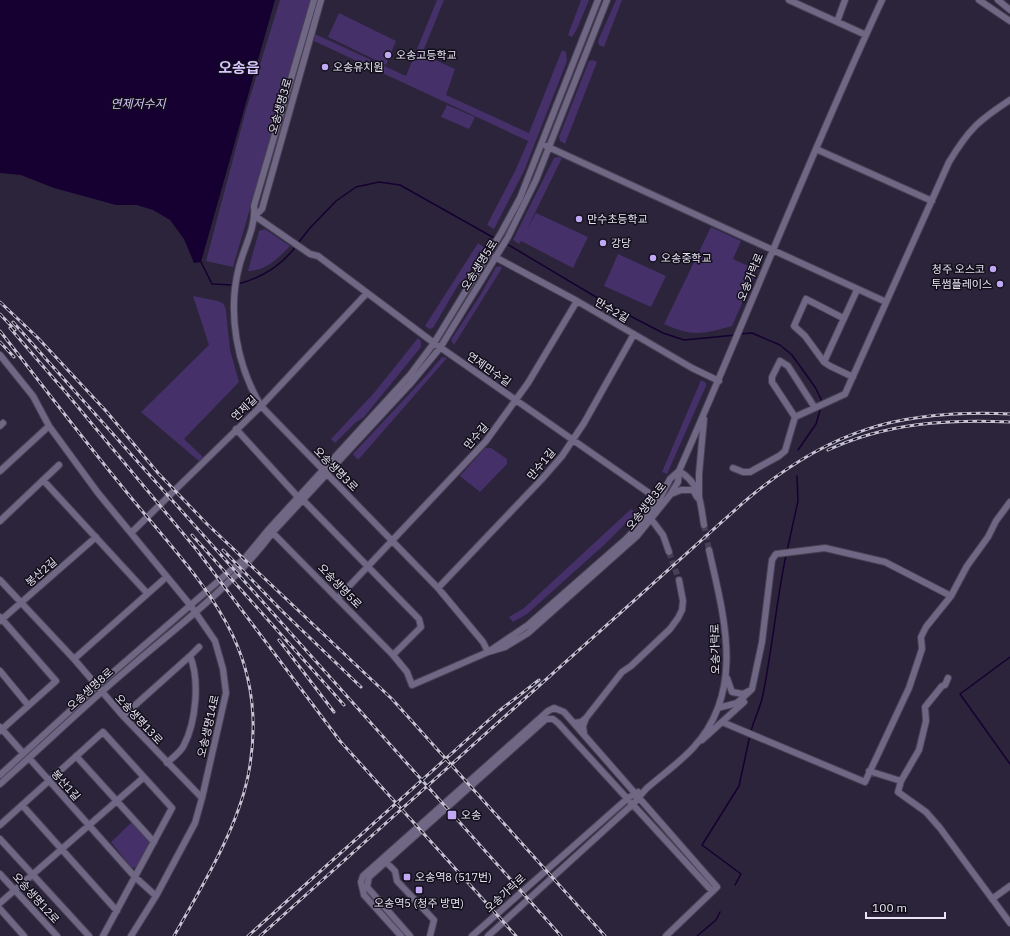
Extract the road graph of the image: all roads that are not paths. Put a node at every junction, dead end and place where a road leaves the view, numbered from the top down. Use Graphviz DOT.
graph roads {
  1 [pos="314,0"];
  2 [pos="321,0"];
  3 [pos="598,0"];
  4 [pos="607,0"];
  5 [pos="789,0"];
  6 [pos="845,0"];
  7 [pos="882,0"];
  8 [pos="979,0"];
  9 [pos="998,0"];
  10 [pos="1010,10"];
  11 [pos="1010,21"];
  12 [pos="837,22"];
  13 [pos="866,35"];
  14 [pos="1010,100"];
  15 [pos="545,146"];
  16 [pos="816,149"];
  17 [pos="932,201"];
  18 [pos="255,216"];
  19 [pos="772,251"];
  20 [pos="495,257"];
  21 [pos="857,290"];
  22 [pos="367,293"];
  23 [pos="577,301"];
  24 [pos="886,302"];
  25 [pos="843,318"];
  26 [pos="634,334"];
  27 [pos="434,343"];
  28 [pos="440,348"];
  29 [pos="0,355"];
  30 [pos="824,362"];
  31 [pos="853,376"];
  32 [pos="719,381"];
  33 [pos="517,401"];
  34 [pos="260,406"];
  35 [pos="816,407"];
  36 [pos="705,411"];
  37 [pos="795,417"];
  38 [pos="49,426"];
  39 [pos="236,429"];
  40 [pos="572,441"];
  41 [pos="59,465"];
  42 [pos="733,468"];
  43 [pos="679,471"];
  44 [pos="0,472"];
  45 [pos="325,473"];
  46 [pos="43,480"];
  47 [pos="670,495"];
  48 [pos="300,499"];
  49 [pos="699,499"];
  50 [pos="659,500"];
  51 [pos="1010,502"];
  52 [pos="651,519"];
  53 [pos="0,521"];
  54 [pos="704,525"];
  55 [pos="271,530"];
  56 [pos="132,532"];
  57 [pos="96,537"];
  58 [pos="393,540"];
  59 [pos="709,550"];
  60 [pos="669,552"];
  61 [pos="368,567"];
  62 [pos="0,580"];
  63 [pos="163,580"];
  64 [pos="679,580"];
  65 [pos="438,588"];
  66 [pos="147,593"];
  67 [pos="951,596"];
  68 [pos="338,598"];
  69 [pos="21,603"];
  70 [pos="193,608"];
  71 [pos="1,619"];
  72 [pos="199,647"];
  73 [pos="488,652"];
  74 [pos="393,655"];
  75 [pos="190,656"];
  76 [pos="74,659"];
  77 [pos="0,671"];
  78 [pos="726,675"];
  79 [pos="948,678"];
  80 [pos="99,689"];
  81 [pos="752,690"];
  82 [pos="28,705"];
  83 [pos="718,708"];
  84 [pos="123,716"];
  85 [pos="586,718"];
  86 [pos="574,722"];
  87 [pos="722,722"];
  88 [pos="1,730"];
  89 [pos="584,734"];
  90 [pos="693,748"];
  91 [pos="23,753"];
  92 [pos="76,756"];
  93 [pos="29,758"];
  94 [pos="167,763"];
  95 [pos="869,771"];
  96 [pos="0,775"];
  97 [pos="144,778"];
  98 [pos="49,781"];
  99 [pos="901,781"];
  100 [pos="0,784"];
  101 [pos="638,795"];
  102 [pos="202,798"];
  103 [pos="628,798"];
  104 [pos="117,801"];
  105 [pos="633,804"];
  106 [pos="22,806"];
  107 [pos="0,825"];
  108 [pos="89,826"];
  109 [pos="0,838"];
  110 [pos="154,842"];
  111 [pos="61,849"];
  112 [pos="384,860"];
  113 [pos="0,874"];
  114 [pos="33,874"];
  115 [pos="135,877"];
  116 [pos="1010,886"];
  117 [pos="15,890"];
  118 [pos="712,891"];
  119 [pos="156,896"];
  120 [pos="992,900"];
  121 [pos="0,903"];
  122 [pos="0,909"];
  123 [pos="117,911"];
  124 [pos="1010,923"];
  125 [pos="24,936"];
  126 [pos="57,936"];
  127 [pos="89,936"];
  128 [pos="103,936"];
  129 [pos="131,936"];
  130 [pos="401,936"];
  131 [pos="410,936"];
  132 [pos="430,936"];
  133 [pos="472,936"];
  134 [pos="488,936"];
  135 [pos="666,936"];
  1 -- 18 [label="street, 오송생명3로"];
  2 -- 18 [label="street, 오송생명3로"];
  3 -- 15 [label="street, 오송생명5로"];
  4 -- 15 [label="street, 오송생명5로"];
  5 -- 12 [label="street"];
  6 -- 12 [label="street"];
  7 -- 13 [label="street, 오송가락로"];
  8 -- 11 [label="street"];
  9 -- 10 [label="street"];
  12 -- 13 [label="street"];
  13 -- 16 [label="street, 오송가락로"];
  14 -- 17 [label="street"];
  15 -- 19 [label="street"];
  15 -- 20 [label="street, 오송생명5로"];
  15 -- 27 [label="street, 오송생명5로"];
  16 -- 17 [label="street"];
  16 -- 19 [label="street, 오송가락로"];
  17 -- 24 [label="street"];
  18 -- 22 [label="street, 연제만수길"];
  18 -- 34 [label="street, 오송생명3로"];
  19 -- 21 [label="street"];
  19 -- 32 [label="street, 오송가락로"];
  20 -- 23 [label="street, 만수2길"];
  20 -- 28 [label="street, 오송생명5로"];
  21 -- 24 [label="street"];
  21 -- 25 [label="street"];
  22 -- 27 [label="street, 연제만수길"];
  22 -- 34 [label="street, 연제길"];
  23 -- 26 [label="street, 만수2길"];
  23 -- 33 [label="street, 만수길"];
  24 -- 31 [label="street"];
  25 -- 30 [label="street"];
  25 -- 30 [label="street"];
  26 -- 32 [label="street, 만수2길"];
  26 -- 40 [label="street, 만수1길"];
  27 -- 28 [label="street, 연제만수길"];
  27 -- 45 [label="street, 오송생명5로"];
  28 -- 33 [label="street, 연제만수길"];
  28 -- 45 [label="street, 오송생명5로"];
  29 -- 38 [label="street"];
  30 -- 31 [label="street"];
  31 -- 35 [label="street"];
  32 -- 36 [label="street, 오송가락로"];
  33 -- 40 [label="street, 연제만수길"];
  33 -- 58 [label="street, 만수길"];
  34 -- 39 [label="street, 연제길"];
  34 -- 45 [label="street, 오송생명3로"];
  35 -- 37 [label="street"];
  35 -- 37 [label="street"];
  36 -- 43 [label="street, 오송가락로"];
  36 -- 49 [label="street"];
  37 -- 42 [label="street"];
  38 -- 44 [label="street"];
  38 -- 56 [label="street, 오송생명14로"];
  39 -- 48 [label="street"];
  39 -- 56 [label="street, 연제길"];
  40 -- 50 [label="street, 연제만수길"];
  40 -- 65 [label="street, 만수1길"];
  41 -- 46 [label="street"];
  43 -- 47 [label="street, 오송생명3로"];
  43 -- 49 [label="street"];
  43 -- 50 [label="street, 오송생명3로"];
  45 -- 48 [label="street, 오송생명5로"];
  45 -- 58 [label="street, 오송생명3로"];
  46 -- 53 [label="street"];
  46 -- 57 [label="street"];
  47 -- 49 [label="street"];
  47 -- 52 [label="street, 오송생명3로"];
  48 -- 55 [label="street, 오송생명5로"];
  48 -- 61 [label="street"];
  49 -- 54 [label="street"];
  50 -- 73 [label="street, 오송생명3로"];
  51 -- 67 [label="street"];
  52 -- 60 [label="street"];
  52 -- 73 [label="street, 오송생명3로"];
  55 -- 68 [label="street, 오송생명5로"];
  55 -- 70 [label="street, 오송생명8로"];
  56 -- 70 [label="street, 오송생명14로"];
  57 -- 66 [label="street"];
  57 -- 69 [label="street, 봉산2길"];
  58 -- 61 [label="street, 만수길"];
  58 -- 65 [label="street, 오송생명3로"];
  59 -- 78 [label="street, 오송가락로"];
  61 -- 68 [label="street, 만수길"];
  61 -- 74 [label="street"];
  62 -- 69 [label="street, 오송생명13로"];
  63 -- 66 [label="street"];
  64 -- 85 [label="street"];
  65 -- 73 [label="street, 오송생명3로"];
  66 -- 76 [label="street"];
  67 -- 81 [label="street"];
  67 -- 95 [label="street"];
  68 -- 74 [label="street, 오송생명5로"];
  69 -- 71 [label="street, 봉산2길"];
  69 -- 76 [label="street, 오송생명13로"];
  70 -- 80 [label="street, 오송생명8로"];
  70 -- 102 [label="street, 오송생명14로"];
  71 -- 82 [label="street"];
  72 -- 75 [label="street"];
  73 -- 74 [label="street, 오송생명5로"];
  75 -- 84 [label="street"];
  75 -- 94 [label="street"];
  76 -- 80 [label="street, 오송생명13로"];
  77 -- 82 [label="street"];
  78 -- 81 [label="street"];
  78 -- 83 [label="street, 오송가락로"];
  79 -- 99 [label="street"];
  80 -- 84 [label="street, 오송생명13로"];
  80 -- 91 [label="street, 오송생명8로"];
  80 -- 93 [label="street, 오송생명8로"];
  81 -- 83 [label="street"];
  81 -- 87 [label="street"];
  82 -- 88 [label="street"];
  83 -- 90 [label="street, 오송가락로"];
  84 -- 94 [label="street, 오송생명13로"];
  85 -- 86 [label="street"];
  85 -- 89 [label="street"];
  86 -- 89 [label="street"];
  86 -- 112 [label="street"];
  87 -- 90 [label="street"];
  87 -- 95 [label="street"];
  88 -- 91 [label="street"];
  89 -- 101 [label="street"];
  90 -- 101 [label="street, 오송가락로"];
  91 -- 96 [label="street, 오송생명8로"];
  92 -- 97 [label="street"];
  92 -- 98 [label="street"];
  92 -- 104 [label="street"];
  93 -- 98 [label="street, 봉산1길"];
  93 -- 100 [label="street, 오송생명8로"];
  94 -- 102 [label="street, 오송생명13로"];
  95 -- 99 [label="street"];
  97 -- 104 [label="street"];
  97 -- 110 [label="street"];
  98 -- 106 [label="street"];
  98 -- 108 [label="street, 봉산1길"];
  99 -- 120 [label="street"];
  101 -- 103 [label="street, 오송가락로"];
  101 -- 105 [label="street, 오송가락로"];
  101 -- 118 [label="street"];
  102 -- 119 [label="street, 오송생명14로"];
  103 -- 105 [label="street"];
  103 -- 112 [label="street"];
  103 -- 133 [label="street, 오송가락로"];
  104 -- 108 [label="street"];
  104 -- 110 [label="street"];
  105 -- 118 [label="street"];
  105 -- 134 [label="street, 오송가락로"];
  106 -- 107 [label="street"];
  106 -- 111 [label="street"];
  108 -- 111 [label="street"];
  108 -- 115 [label="street, 봉산1길"];
  109 -- 114 [label="street"];
  110 -- 115 [label="street"];
  111 -- 114 [label="street"];
  111 -- 123 [label="street"];
  112 -- 130 [label="street"];
  112 -- 131 [label="street"];
  112 -- 132 [label="street"];
  113 -- 117 [label="street, 오송생명12로"];
  114 -- 117 [label="street"];
  114 -- 127 [label="street"];
  115 -- 119 [label="street, 봉산1길"];
  115 -- 123 [label="street"];
  116 -- 120 [label="street"];
  117 -- 121 [label="street"];
  117 -- 126 [label="street, 오송생명12로"];
  118 -- 135 [label="street"];
  119 -- 129 [label="street, 오송생명14로"];
  120 -- 124 [label="street"];
  122 -- 125 [label="street"];
  123 -- 128 [label="street"];
}
